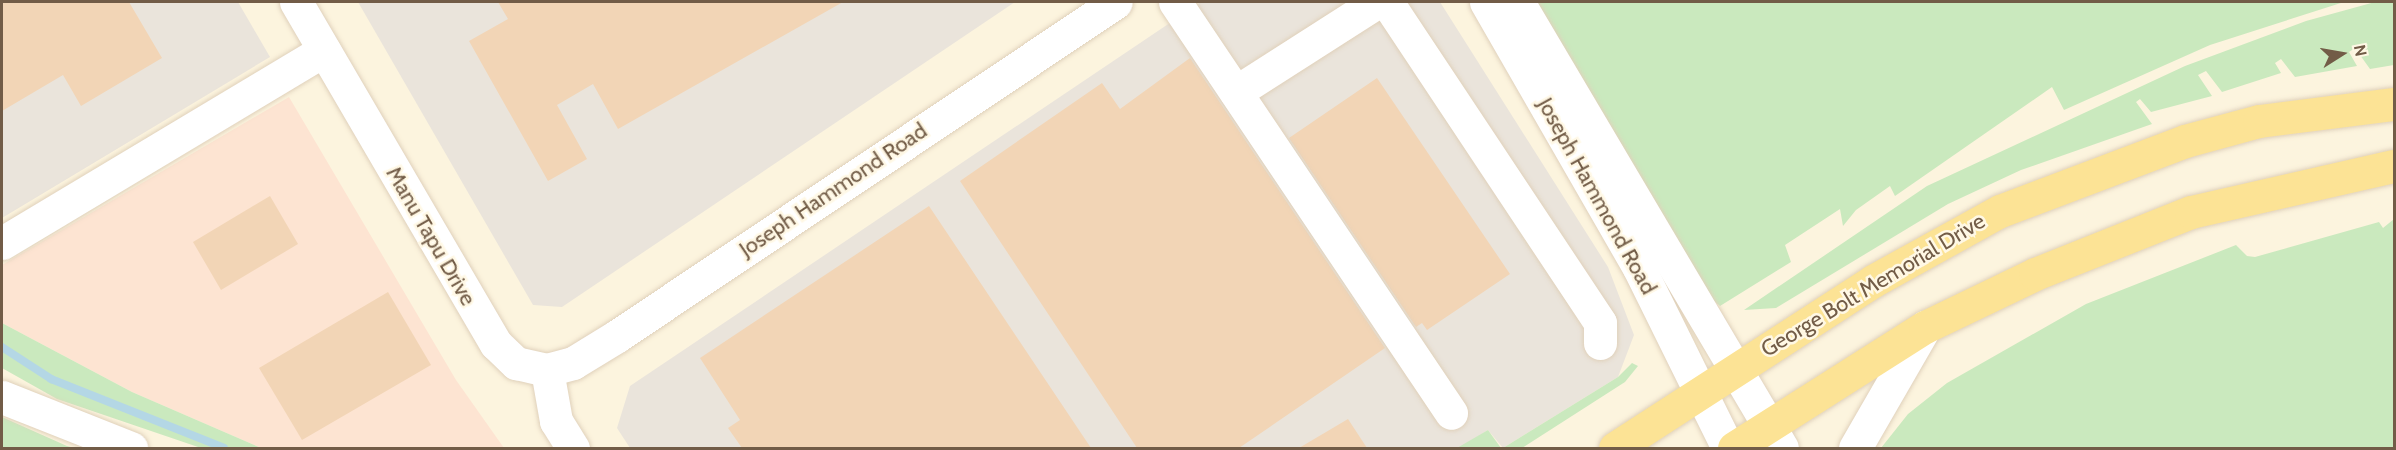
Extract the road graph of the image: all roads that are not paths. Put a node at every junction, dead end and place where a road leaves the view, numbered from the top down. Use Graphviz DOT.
graph roads {
  1 [pos="296,2"];
  2 [pos="1116,2"];
  3 [pos="1175,2"];
  4 [pos="1377,2"];
  5 [pos="1387,2"];
  6 [pos="1486,2"];
  7 [pos="1518,2"];
  8 [pos="324,50"];
  9 [pos="1236,92"];
  10 [pos="2394,104"];
  11 [pos="2394,166"];
  12 [pos="2,243"];
  13 [pos="1924,327"];
  14 [pos="1600,343"];
  15 [pos="547,370"];
  16 [pos="1734,370"];
  17 [pos="1701,393"];
  18 [pos="2,397"];
  19 [pos="1451,413"];
  20 [pos="1775,436"];
  21 [pos="131,448"];
  22 [pos="573,448"];
  23 [pos="1615,448"];
  24 [pos="1728,448"];
  25 [pos="1734,448"];
  26 [pos="1855,448"];
  1 -- 8 [label="street, Manu Tapu Drive"];
  2 -- 15 [label="street, Joseph Hammond Road"];
  3 -- 9 [label="street"];
  4 -- 9 [label="street"];
  5 -- 14 [label="street"];
  6 -- 17 [label="street, Joseph Hammond Road"];
  7 -- 16 [label="street, Joseph Hammond Road"];
  8 -- 12 [label="street"];
  8 -- 15 [label="street, Manu Tapu Drive"];
  9 -- 19 [label="street"];
  10 -- 16 [label="main road, George Bolt Memorial Drive"];
  11 -- 13 [label="main road"];
  13 -- 20 [label="main road"];
  13 -- 26 [label="street"];
  15 -- 22 [label="street"];
  16 -- 17 [label="main road, George Bolt Memorial Drive"];
  16 -- 20 [label="street, Joseph Hammond Road"];
  17 -- 23 [label="main road, George Bolt Memorial Drive"];
  17 -- 24 [label="street, Joseph Hammond Road"];
  18 -- 21 [label="street"];
  20 -- 25 [label="main road"];
}
